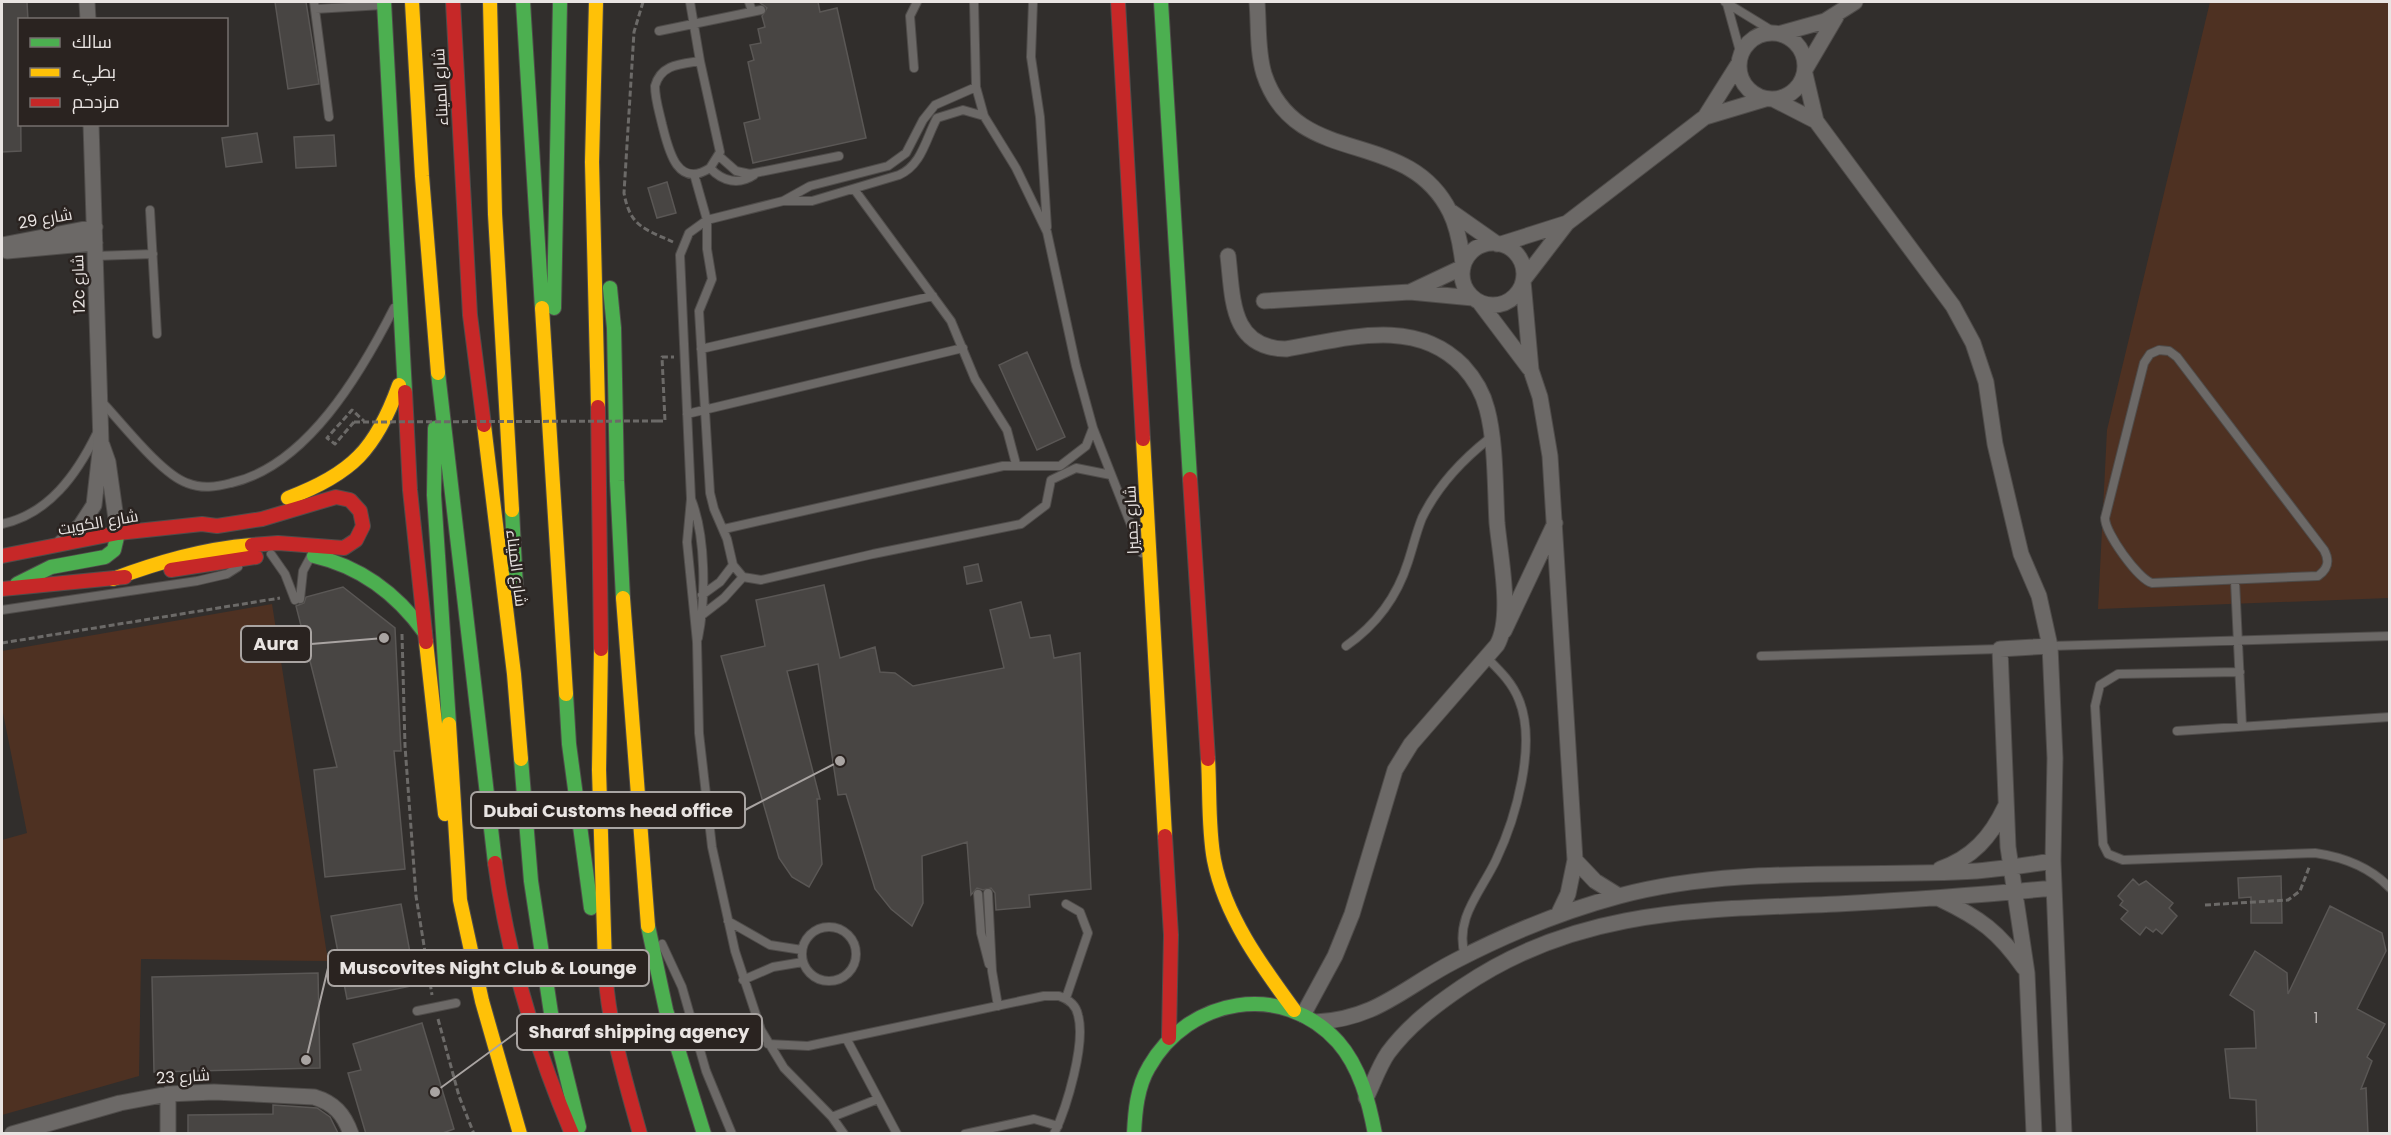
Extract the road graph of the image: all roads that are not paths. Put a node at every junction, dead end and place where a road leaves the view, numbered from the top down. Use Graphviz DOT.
graph roads {
  1 [pos="87,2"];
  2 [pos="412,2"];
  3 [pos="453,2"];
  4 [pos="490,2"];
  5 [pos="523,2"];
  6 [pos="560,2"];
  7 [pos="596,2"];
  8 [pos="690,2"];
  9 [pos="749,2"];
  10 [pos="917,2"];
  11 [pos="974,2"];
  12 [pos="1033,2"];
  13 [pos="1118,2"];
  14 [pos="1161,2"];
  15 [pos="1257,2"];
  16 [pos="1855,2"];
  17 [pos="384,3"];
  18 [pos="1726,3"];
  19 [pos="315,5"];
  20 [pos="761,10"];
  21 [pos="752,11"];
  22 [pos="1838,14"];
  23 [pos="88,18"];
  24 [pos="694,25"];
  25 [pos="659,31"];
  26 [pos="1778,33"];
  27 [pos="1740,59"];
  28 [pos="700,61"];
  29 [pos="914,68"];
  30 [pos="1805,71"];
  31 [pos="976,87"];
  32 [pos="1769,99"];
  33 [pos="984,116"];
  34 [pos="329,117"];
  35 [pos="1705,117"];
  36 [pos="1816,121"];
  37 [pos="91,126"];
  38 [pos="719,156"];
  39 [pos="839,156"];
  40 [pos="710,168"];
  41 [pos="757,173"];
  42 [pos="694,174"];
  43 [pos="854,189"];
  44 [pos="783,201"];
  45 [pos="150,210"];
  46 [pos="1450,211"];
  47 [pos="707,220"];
  48 [pos="1567,223"];
  49 [pos="596,230"];
  50 [pos="1047,232"];
  51 [pos="95,242"];
  52 [pos="1499,244"];
  53 [pos="2,245"];
  54 [pos="2,252"];
  55 [pos="153,254"];
  56 [pos="1228,256"];
  57 [pos="1463,266"];
  58 [pos="1523,280"];
  59 [pos="1410,292"];
  60 [pos="400,296"];
  61 [pos="933,296"];
  62 [pos="1264,301"];
  63 [pos="1476,301"];
  64 [pos="158,334"];
  65 [pos="963,348"];
  66 [pos="701,349"];
  67 [pos="1531,370"];
  68 [pos="404,371"];
  69 [pos="440,386"];
  70 [pos="547,391"];
  71 [pos="100,400"];
  72 [pos="705,410"];
  73 [pos="687,414"];
  74 [pos="101,423"];
  75 [pos="1094,428"];
  76 [pos="1490,438"];
  77 [pos="101,443"];
  78 [pos="1016,464"];
  79 [pos="1047,467"];
  80 [pos="1112,475"];
  81 [pos="1051,480"];
  82 [pos="691,499"];
  83 [pos="1556,520"];
  84 [pos="2,524"];
  85 [pos="202,524"];
  86 [pos="724,529"];
  87 [pos="118,533"];
  88 [pos="2,544"];
  89 [pos="58,546"];
  90 [pos="23,552"];
  91 [pos="271,554"];
  92 [pos="2,556"];
  93 [pos="311,556"];
  94 [pos="246,558"];
  95 [pos="733,565"];
  96 [pos="1150,576"];
  97 [pos="743,577"];
  98 [pos="113,579"];
  99 [pos="2235,581"];
  100 [pos="7,588"];
  101 [pos="702,595"];
  102 [pos="2,610"];
  103 [pos="702,615"];
  104 [pos="1503,634"];
  105 [pos="427,636"];
  106 [pos="2390,636"];
  107 [pos="2238,641"];
  108 [pos="697,642"];
  109 [pos="1346,645"];
  110 [pos="2050,646"];
  111 [pos="2000,649"];
  112 [pos="1761,656"];
  113 [pos="1486,657"];
  114 [pos="2240,672"];
  115 [pos="514,674"];
  116 [pos="2390,717"];
  117 [pos="2242,726"];
  118 [pos="2177,731"];
  119 [pos="2006,805"];
  120 [pos="1575,860"];
  121 [pos="2053,861"];
  122 [pos="2011,867"];
  123 [pos="1931,872"];
  124 [pos="2055,888"];
  125 [pos="2390,888"];
  126 [pos="2016,892"];
  127 [pos="978,894"];
  128 [pos="988,894"];
  129 [pos="1619,896"];
  130 [pos="1941,899"];
  131 [pos="460,900"];
  132 [pos="1066,904"];
  133 [pos="1558,915"];
  134 [pos="728,921"];
  135 [pos="648,924"];
  136 [pos="802,950"];
  137 [pos="1465,956"];
  138 [pos="803,962"];
  139 [pos="992,971"];
  140 [pos="2027,973"];
  141 [pos="743,980"];
  142 [pos="606,990"];
  143 [pos="1066,998"];
  144 [pos="456,1003"];
  145 [pos="998,1006"];
  146 [pos="417,1011"];
  147 [pos="1304,1016"];
  148 [pos="846,1038"];
  149 [pos="1169,1038"];
  150 [pos="768,1044"];
  151 [pos="168,1094"];
  152 [pos="1366,1098"];
  153 [pos="878,1099"];
  154 [pos="832,1117"];
  155 [pos="349,1130"];
  156 [pos="1056,1130"];
  157 [pos="12,1134"];
  158 [pos="168,1134"];
  159 [pos="520,1134"];
  160 [pos="572,1134"];
  161 [pos="581,1134"];
  162 [pos="640,1134"];
  163 [pos="704,1134"];
  164 [pos="732,1134"];
  165 [pos="844,1134"];
  166 [pos="897,1134"];
  167 [pos="965,1134"];
  168 [pos="1134,1134"];
  169 [pos="1375,1134"];
  170 [pos="2034,1134"];
  171 [pos="2064,1134"];
  1 -- 23 [label="street"];
  2 -- 69 [label="main road"];
  3 -- 115 [label="main road, شارع الميناء"];
  4 -- 115 [label="main road"];
  5 -- 70 [label="main road"];
  6 -- 70 [label="main road"];
  7 -- 49 [label="main road"];
  8 -- 24 [label="lane"];
  9 -- 21 [label="lane"];
  10 -- 29 [label="lane"];
  11 -- 31 [label="lane"];
  12 -- 50 [label="lane"];
  13 -- 96 [label="main road, شارع جميرا"];
  14 -- 147 [label="main road"];
  15 -- 46 [label="street"];
  16 -- 22 [label="street"];
  17 -- 19 [label="lane"];
  17 -- 60 [label="main road"];
  18 -- 26 [label="lane"];
  18 -- 27 [label="lane"];
  19 -- 34 [label="lane"];
  20 -- 21 [label="lane"];
  21 -- 24 [label="lane"];
  22 -- 26 [label="street"];
  22 -- 30 [label="street"];
  24 -- 25 [label="lane"];
  24 -- 28 [label="lane"];
  26 -- 27 [label="street"];
  26 -- 30 [label="street"];
  27 -- 32 [label="street"];
  27 -- 35 [label="street"];
  28 -- 38 [label="lane"];
  28 -- 42 [label="lane"];
  30 -- 32 [label="street"];
  30 -- 36 [label="street"];
  31 -- 33 [label="lane"];
  31 -- 44 [label="lane"];
  32 -- 35 [label="street"];
  32 -- 36 [label="street"];
  33 -- 43 [label="lane"];
  33 -- 50 [label="lane"];
  35 -- 48 [label="street"];
  36 -- 110 [label="street"];
  37 -- 51 [label="street, 12c شارع"];
  38 -- 40 [label="lane"];
  38 -- 41 [label="lane"];
  39 -- 41 [label="lane"];
  40 -- 41 [label="lane"];
  40 -- 42 [label="lane"];
  42 -- 47 [label="lane"];
  43 -- 44 [label="lane"];
  43 -- 61 [label="lane"];
  44 -- 47 [label="lane"];
  45 -- 55 [label="lane"];
  46 -- 52 [label="street"];
  46 -- 57 [label="street"];
  47 -- 66 [label="lane"];
  47 -- 73 [label="lane"];
  48 -- 52 [label="street"];
  48 -- 58 [label="street"];
  49 -- 135 [label="main road"];
  49 -- 142 [label="main road"];
  50 -- 75 [label="lane"];
  51 -- 53 [label="street, شارع 29"];
  51 -- 54 [label="street, شارع 29"];
  51 -- 55 [label="lane"];
  51 -- 71 [label="street, 12c شارع"];
  52 -- 57 [label="street"];
  52 -- 58 [label="street"];
  55 -- 64 [label="lane"];
  56 -- 76 [label="street"];
  57 -- 59 [label="street"];
  57 -- 63 [label="street"];
  58 -- 63 [label="street"];
  58 -- 67 [label="street"];
  59 -- 62 [label="street"];
  59 -- 63 [label="street"];
  60 -- 68 [label="main road"];
  60 -- 71 [label="lane"];
  61 -- 65 [label="lane"];
  61 -- 66 [label="lane"];
  63 -- 67 [label="street"];
  65 -- 72 [label="lane"];
  65 -- 78 [label="lane"];
  66 -- 72 [label="lane"];
  67 -- 83 [label="street"];
  68 -- 85 [label="main road"];
  68 -- 105 [label="main road"];
  69 -- 131 [label="main road"];
  69 -- 160 [label="main road"];
  70 -- 142 [label="main road"];
  71 -- 74 [label="street, 12c شارع"];
  72 -- 73 [label="lane"];
  72 -- 86 [label="lane"];
  73 -- 82 [label="lane"];
  74 -- 77 [label="street, 12c شارع"];
  74 -- 84 [label="lane"];
  75 -- 79 [label="lane"];
  75 -- 80 [label="lane"];
  76 -- 104 [label="street"];
  76 -- 109 [label="lane"];
  77 -- 87 [label="street, 12c شارع"];
  77 -- 89 [label="street, 12c شارع"];
  78 -- 79 [label="lane"];
  78 -- 86 [label="lane"];
  79 -- 81 [label="lane"];
  80 -- 81 [label="lane"];
  80 -- 96 [label="lane"];
  81 -- 97 [label="lane"];
  82 -- 101 [label="lane"];
  82 -- 108 [label="lane"];
  83 -- 104 [label="street"];
  83 -- 120 [label="street"];
  85 -- 87 [label="main road, شارع الكويت"];
  85 -- 98 [label="main road"];
  86 -- 95 [label="lane"];
  87 -- 89 [label="main road, شارع الكويت"];
  87 -- 100 [label="main road"];
  88 -- 90 [label="main road"];
  89 -- 90 [label="main road, شارع الكويت"];
  90 -- 92 [label="main road, شارع الكويت"];
  91 -- 93 [label="main road"];
  91 -- 93 [label="lane"];
  91 -- 94 [label="main road"];
  93 -- 105 [label="main road"];
  94 -- 98 [label="main road"];
  94 -- 102 [label="lane"];
  95 -- 97 [label="lane"];
  95 -- 101 [label="lane"];
  96 -- 149 [label="main road, شارع جميرا"];
  97 -- 103 [label="lane"];
  98 -- 100 [label="main road"];
  99 -- 99 [label="lane"];
  99 -- 107 [label="lane"];
  101 -- 103 [label="lane"];
  103 -- 108 [label="lane"];
  104 -- 113 [label="street"];
  105 -- 131 [label="main road"];
  106 -- 107 [label="lane"];
  107 -- 110 [label="lane"];
  107 -- 114 [label="lane"];
  108 -- 134 [label="lane"];
  110 -- 111 [label="street"];
  110 -- 121 [label="street"];
  111 -- 112 [label="lane"];
  111 -- 119 [label="street"];
  113 -- 137 [label="lane"];
  113 -- 147 [label="street"];
  114 -- 117 [label="lane"];
  114 -- 125 [label="lane"];
  115 -- 161 [label="main road, شارع الميناء"];
  116 -- 117 [label="lane"];
  117 -- 118 [label="lane"];
  119 -- 122 [label="street"];
  119 -- 123 [label="street"];
  120 -- 129 [label="street"];
  120 -- 133 [label="street"];
  121 -- 122 [label="street"];
  121 -- 124 [label="street"];
  122 -- 123 [label="street"];
  122 -- 126 [label="street"];
  123 -- 129 [label="street"];
  124 -- 126 [label="street"];
  124 -- 171 [label="street"];
  126 -- 130 [label="street"];
  126 -- 140 [label="street"];
  127 -- 139 [label="lane"];
  128 -- 139 [label="lane"];
  129 -- 133 [label="street"];
  130 -- 140 [label="street"];
  130 -- 152 [label="street"];
  131 -- 159 [label="main road"];
  132 -- 143 [label="lane"];
  133 -- 137 [label="street"];
  134 -- 136 [label="lane"];
  134 -- 141 [label="lane"];
  135 -- 163 [label="main road"];
  135 -- 164 [label="lane"];
  136 -- 138 [label="lane"];
  136 -- 138 [label="lane"];
  137 -- 147 [label="street"];
  138 -- 141 [label="lane"];
  139 -- 145 [label="lane"];
  140 -- 170 [label="street"];
  141 -- 150 [label="lane"];
  142 -- 162 [label="main road"];
  143 -- 145 [label="lane"];
  143 -- 156 [label="lane"];
  144 -- 146 [label="lane"];
  145 -- 148 [label="lane"];
  147 -- 149 [label="main road"];
  147 -- 152 [label="main road"];
  148 -- 150 [label="lane"];
  148 -- 153 [label="lane"];
  149 -- 168 [label="main road"];
  150 -- 154 [label="lane"];
  151 -- 155 [label="street, شارع 23"];
  151 -- 157 [label="street, شارع 23"];
  151 -- 158 [label="street"];
  152 -- 169 [label="main road"];
  153 -- 154 [label="lane"];
  153 -- 166 [label="lane"];
  154 -- 165 [label="lane"];
  156 -- 167 [label="lane"];
}
